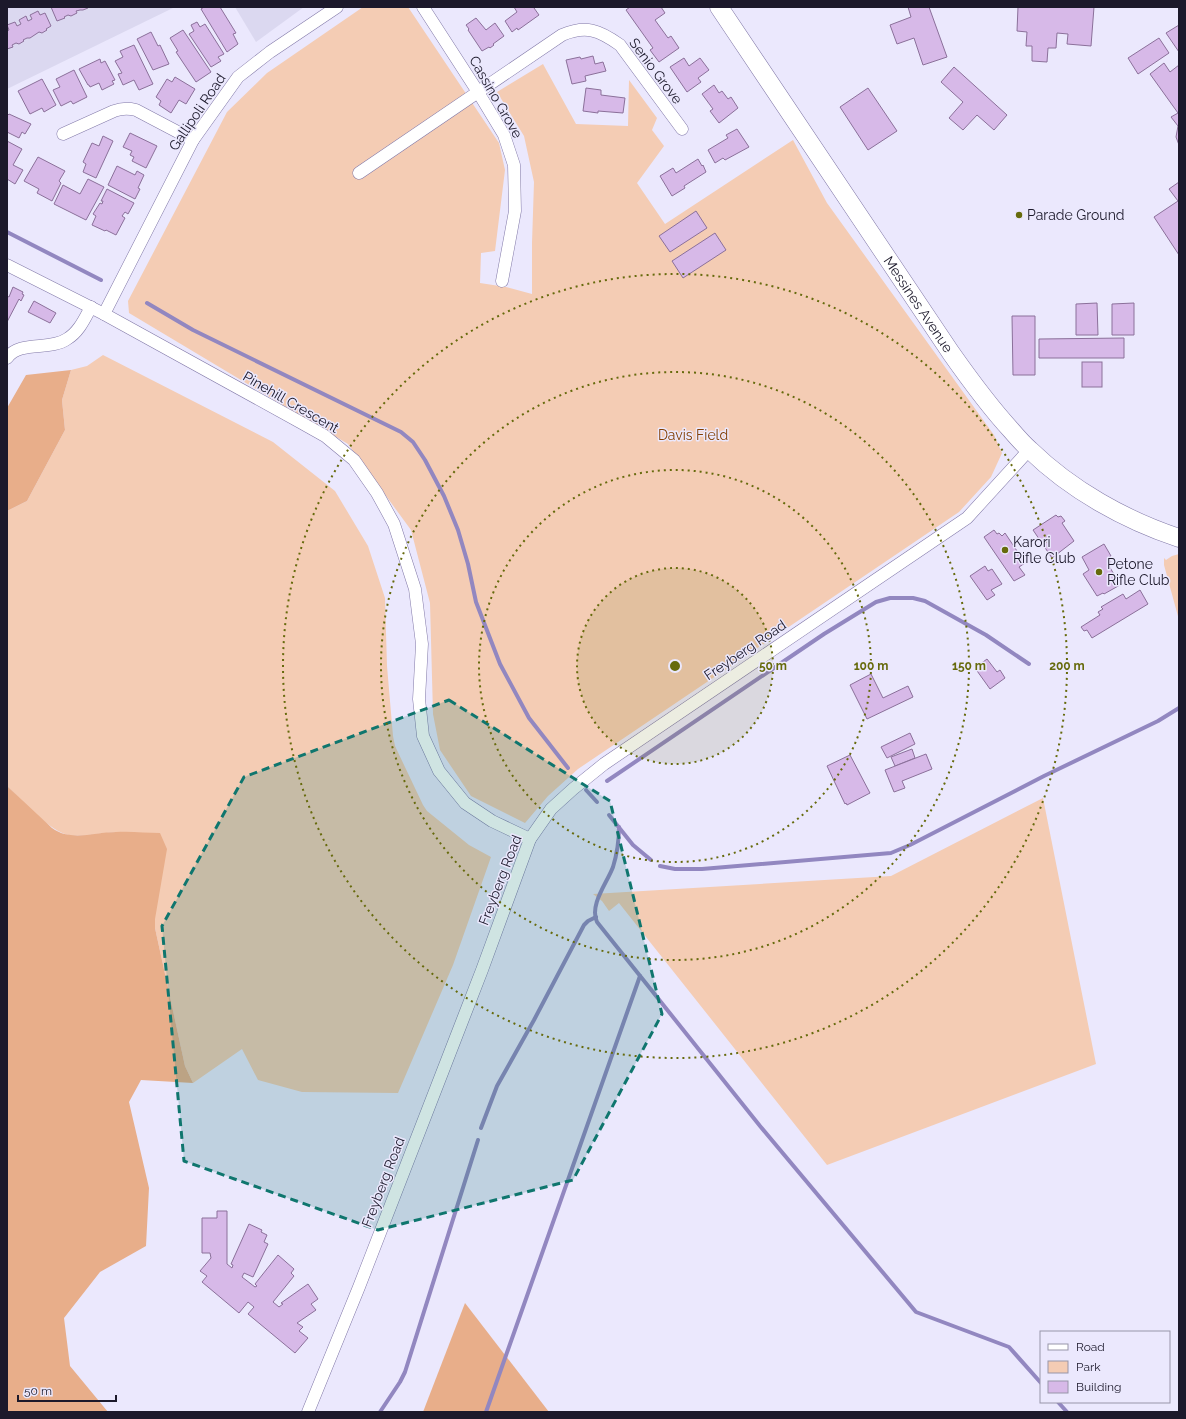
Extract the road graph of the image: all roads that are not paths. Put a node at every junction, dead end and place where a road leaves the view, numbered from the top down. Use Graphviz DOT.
graph roads {
  1 [pos="337,7"];
  2 [pos="423,7"];
  3 [pos="720,7"];
  4 [pos="478,92"];
  5 [pos="682,130"];
  6 [pos="63,134"];
  7 [pos="193,140"];
  8 [pos="359,173"];
  9 [pos="7,265"];
  10 [pos="502,281"];
  11 [pos="91,307"];
  12 [pos="104,314"];
  13 [pos="7,358"];
  14 [pos="1029,450"];
  15 [pos="1179,538"];
  16 [pos="530,839"];
  17 [pos="308,1412"];
  1 -- 7 [label="street, Gallipoli Road"];
  2 -- 4 [label="street, Cassino Grove"];
  3 -- 14 [label="street, Messines Avenue"];
  4 -- 5 [label="street, Senio Grove"];
  4 -- 8 [label="street, Senio Grove"];
  4 -- 10 [label="street, Cassino Grove"];
  6 -- 7 [label="street"];
  7 -- 12 [label="street, Gallipoli Road"];
  9 -- 11 [label="street, Pinehill Crescent"];
  11 -- 12 [label="street, Pinehill Crescent"];
  11 -- 13 [label="street"];
  12 -- 16 [label="street, Pinehill Crescent"];
  14 -- 15 [label="street, Messines Avenue"];
  14 -- 16 [label="street, Freyberg Road"];
  16 -- 17 [label="street, Freyberg Road"];
}
